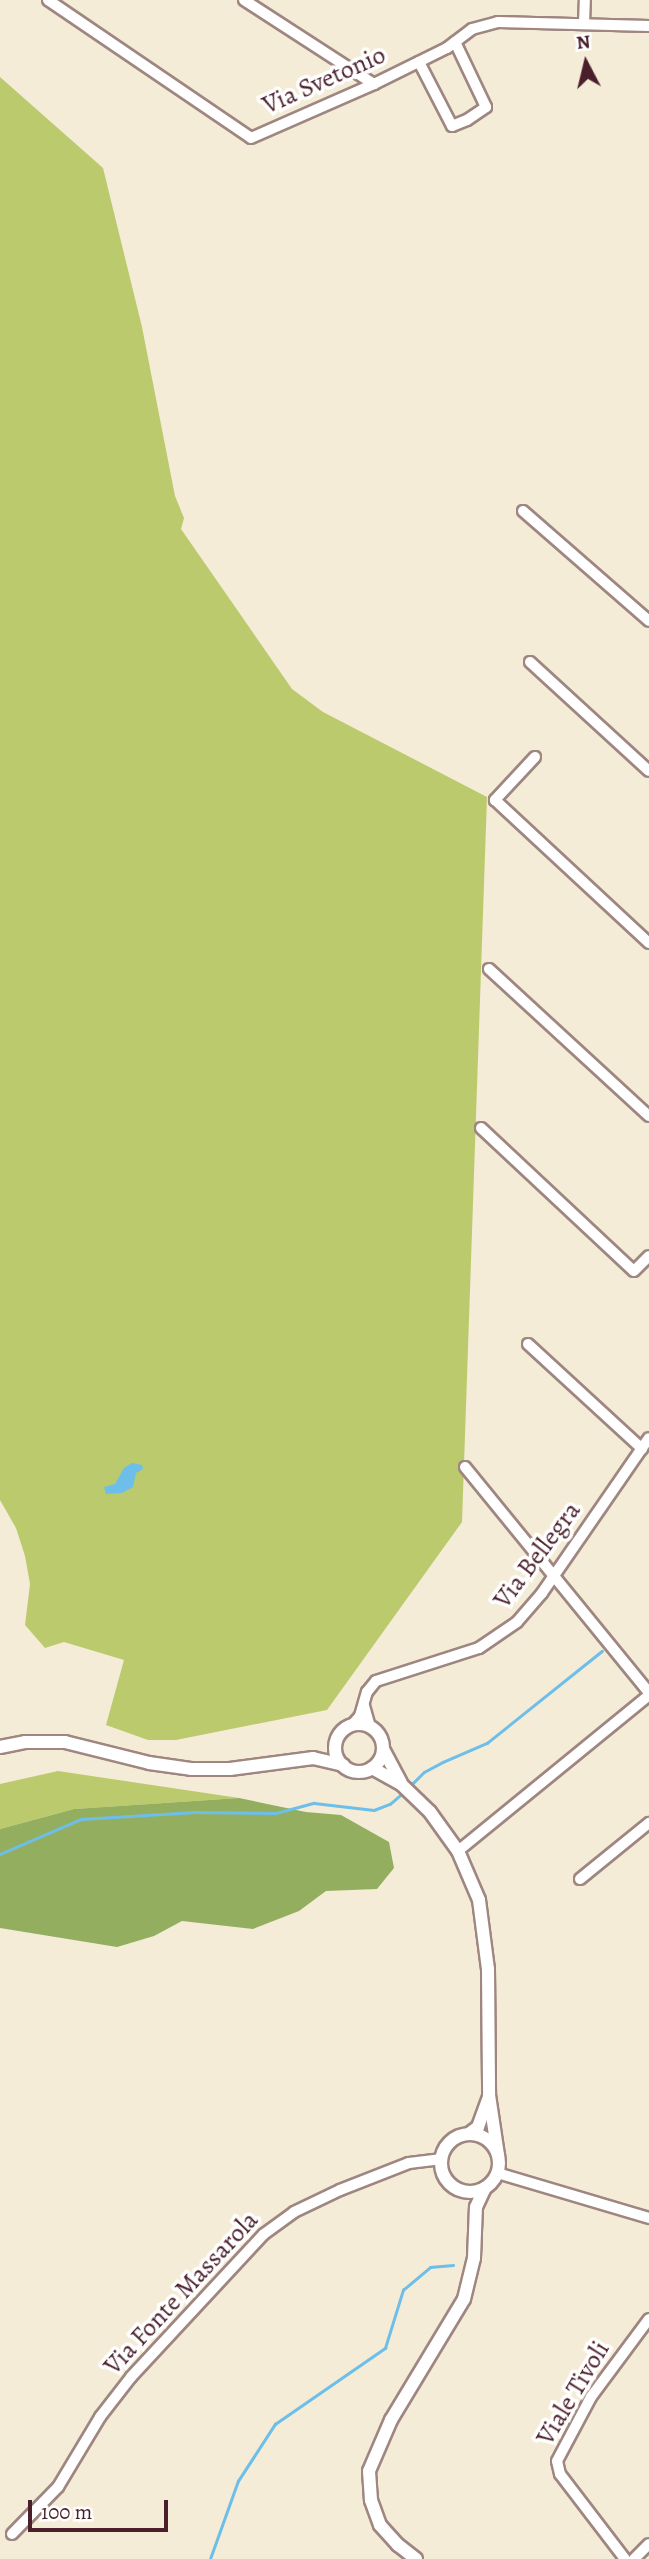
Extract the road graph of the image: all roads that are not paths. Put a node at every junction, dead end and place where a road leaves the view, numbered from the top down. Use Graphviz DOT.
graph roads {
  1 [pos="48,0"];
  2 [pos="244,0"];
  3 [pos="585,0"];
  4 [pos="584,24"];
  5 [pos="649,26"];
  6 [pos="455,42"];
  7 [pos="419,62"];
  8 [pos="374,84"];
  9 [pos="523,511"];
  10 [pos="649,621"];
  11 [pos="530,662"];
  12 [pos="535,757"];
  13 [pos="649,771"];
  14 [pos="649,943"];
  15 [pos="489,969"];
  16 [pos="649,1116"];
  17 [pos="481,1128"];
  18 [pos="649,1256"];
  19 [pos="528,1344"];
  20 [pos="649,1438"];
  21 [pos="642,1449"];
  22 [pos="465,1467"];
  23 [pos="554,1577"];
  24 [pos="649,1694"];
  25 [pos="364,1704"];
  26 [pos="351,1726"];
  27 [pos="370,1727"];
  28 [pos="338,1736"];
  29 [pos="0,1747"];
  30 [pos="383,1749"];
  31 [pos="304,1759"];
  32 [pos="343,1765"];
  33 [pos="372,1768"];
  34 [pos="401,1784"];
  35 [pos="649,1824"];
  36 [pos="458,1851"];
  37 [pos="580,1879"];
  38 [pos="489,2095"];
  39 [pos="470,2133"];
  40 [pos="498,2155"];
  41 [pos="440,2159"];
  42 [pos="497,2173"];
  43 [pos="485,2188"];
  44 [pos="457,2190"];
  45 [pos="649,2218"];
  46 [pos="475,2221"];
  47 [pos="649,2319"];
  48 [pos="12,2534"];
  49 [pos="649,2544"];
  50 [pos="416,2559"];
  51 [pos="625,2559"];
  52 [pos="634,2559"];
  1 -- 8 [label="street, Via Svetonio"];
  2 -- 8 [label="street"];
  3 -- 4 [label="street"];
  4 -- 5 [label="street, Via Svetonio"];
  4 -- 6 [label="street, Via Svetonio"];
  6 -- 7 [label="street, Via Svetonio"];
  6 -- 7 [label="street"];
  7 -- 8 [label="street, Via Svetonio"];
  9 -- 10 [label="street"];
  11 -- 13 [label="street"];
  12 -- 14 [label="street"];
  15 -- 16 [label="street"];
  17 -- 18 [label="street"];
  19 -- 21 [label="street"];
  20 -- 21 [label="street, Via Bellegra"];
  21 -- 23 [label="street, Via Bellegra"];
  22 -- 23 [label="street"];
  23 -- 24 [label="street"];
  23 -- 25 [label="street, Via Bellegra"];
  24 -- 36 [label="street"];
  25 -- 26 [label="street, Via Bellegra"];
  25 -- 27 [label="street"];
  26 -- 27 [label="street"];
  26 -- 28 [label="street"];
  27 -- 30 [label="street"];
  28 -- 31 [label="street"];
  28 -- 32 [label="street"];
  29 -- 31 [label="street"];
  30 -- 33 [label="street"];
  30 -- 34 [label="street"];
  31 -- 32 [label="street"];
  32 -- 33 [label="street"];
  33 -- 34 [label="street"];
  34 -- 36 [label="street"];
  35 -- 37 [label="street"];
  36 -- 38 [label="street"];
  38 -- 39 [label="street"];
  38 -- 40 [label="street"];
  39 -- 40 [label="street"];
  39 -- 41 [label="street"];
  40 -- 42 [label="street"];
  41 -- 44 [label="street"];
  41 -- 48 [label="street, Via Fonte Massarola"];
  42 -- 43 [label="street"];
  42 -- 45 [label="street"];
  43 -- 44 [label="street"];
  43 -- 46 [label="street"];
  44 -- 46 [label="street"];
  46 -- 50 [label="street"];
  47 -- 51 [label="street, Viale Tivoli"];
  49 -- 52 [label="street"];
}
